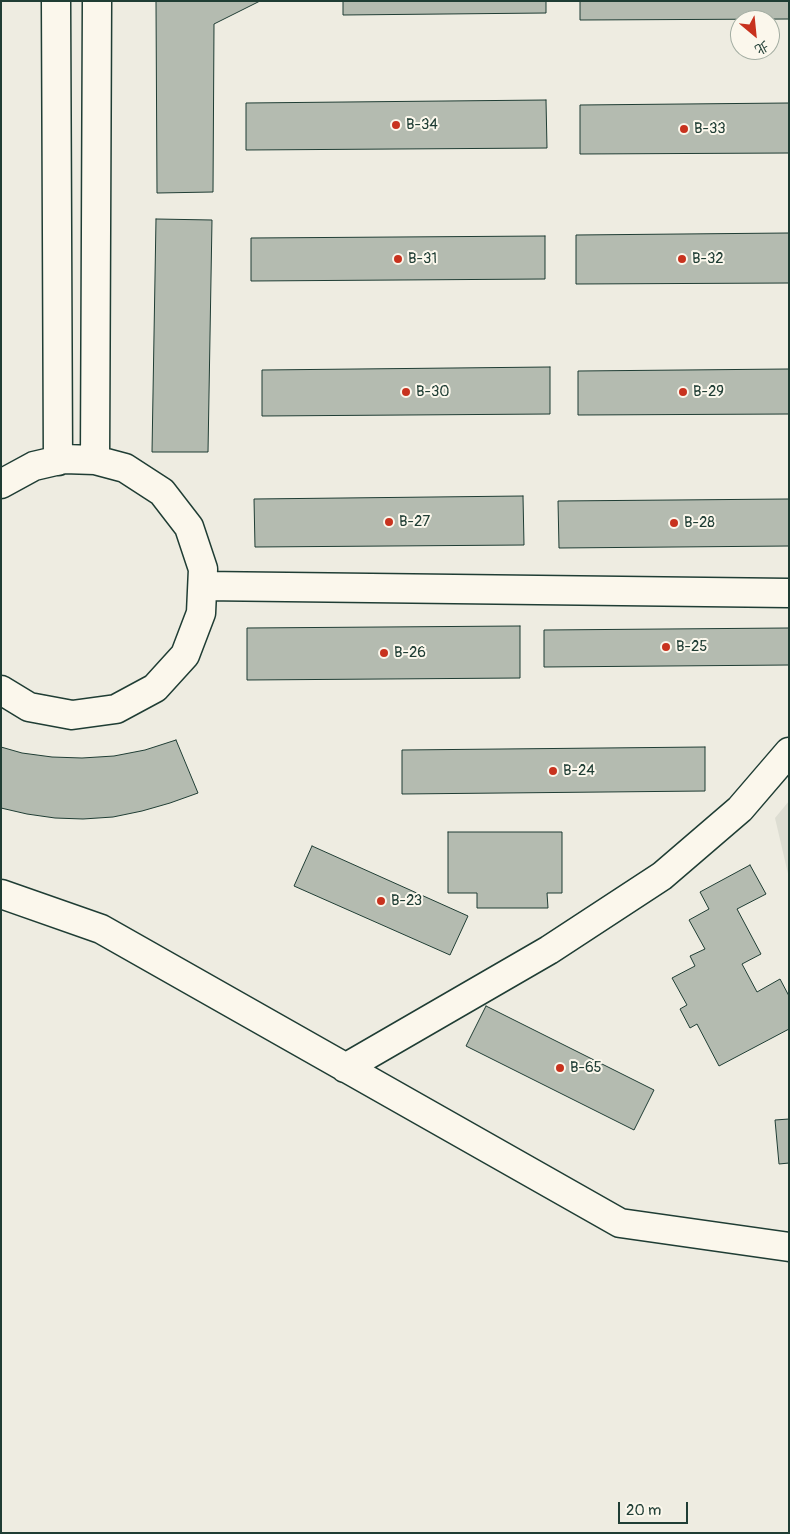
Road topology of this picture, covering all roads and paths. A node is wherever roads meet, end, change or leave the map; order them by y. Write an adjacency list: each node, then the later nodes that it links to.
1 (56, 1): 4 (street)
2 (97, 1): 3 (street)
3 (95, 460): 4 (street); 6 (street)
4 (58, 461): 5 (street)
5 (1, 484)
6 (202, 586): 7 (street); 8 (street)
7 (789, 593)
8 (1, 690)
9 (789, 752): 11 (street)
10 (1, 894): 11 (street)
11 (344, 1068): 12 (street)
12 (789, 1247)

